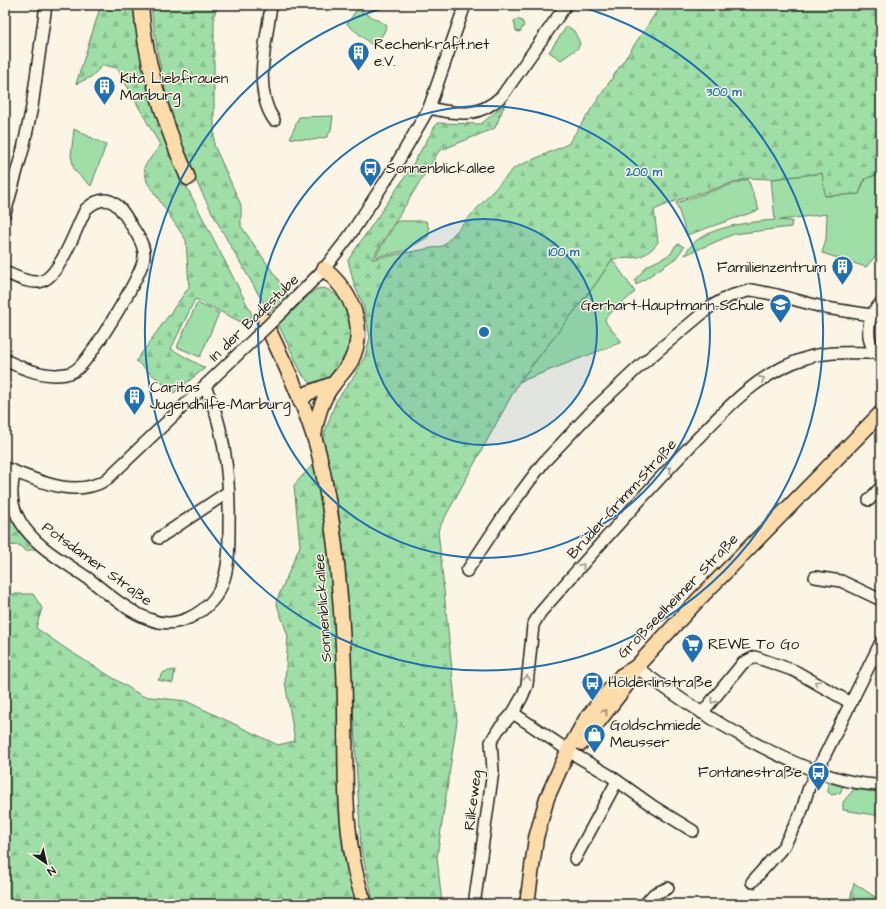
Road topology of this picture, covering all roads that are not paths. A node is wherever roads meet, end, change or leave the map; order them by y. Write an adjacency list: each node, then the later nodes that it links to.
1 (46, 5): 9 (street)
2 (141, 5): 8 (main road)
3 (272, 5): 7 (street)
4 (465, 5): 6 (street, In der Badestube)
5 (566, 5): 6 (street)
6 (429, 108): 10 (street, In der Badestube)
7 (274, 120)
8 (188, 178)
9 (5, 213)
10 (324, 269): 17 (main road); 18 (street, In der Badestube, bridge)
11 (5, 272): 16 (street)
12 (881, 303): 13 (street)
13 (871, 315): 15 (street); 28 (street)
14 (264, 320): 20 (main road, Sonnenblickallee)
15 (877, 355): 35 (street, Brüder-Grimm-Straße, one-way to 15)
16 (5, 360)
17 (333, 384): 19 (main road); 20 (main road)
18 (205, 387): 23 (street, In der Badestube); 25 (street, Potsdamer Straße)
19 (325, 398): 20 (main road); 22 (main road)
20 (300, 401): 22 (main road, Sonnenblickallee)
21 (881, 413): 32 (main road, Großseelheimer Straße)
22 (314, 437): 46 (main road, Sonnenblickallee)
23 (10, 470): 25 (street, Potsdamer Straße)
24 (881, 488): 26 (street)
25 (228, 492): 27 (street)
26 (869, 500)
27 (159, 538)
28 (467, 571)
29 (815, 578): 30 (street)
30 (881, 600)
31 (881, 642): 33 (street)
32 (636, 667): 34 (street); 36 (main road, Großseelheimer Straße)
33 (851, 703): 34 (street, one-way to 34); 37 (street)
34 (702, 713): 37 (street)
35 (513, 714): 36 (street); 44 (street, Rilkeweg)
36 (571, 753): 38 (street); 45 (main road, Großseelheimer Straße)
37 (817, 771): 39 (street); 42 (street)
38 (618, 781): 40 (street); 41 (street)
39 (881, 785)
40 (693, 831)
41 (575, 859)
42 (752, 882)
43 (668, 888): 47 (street)
44 (475, 898)
45 (530, 903)
46 (365, 904)
47 (645, 904)

